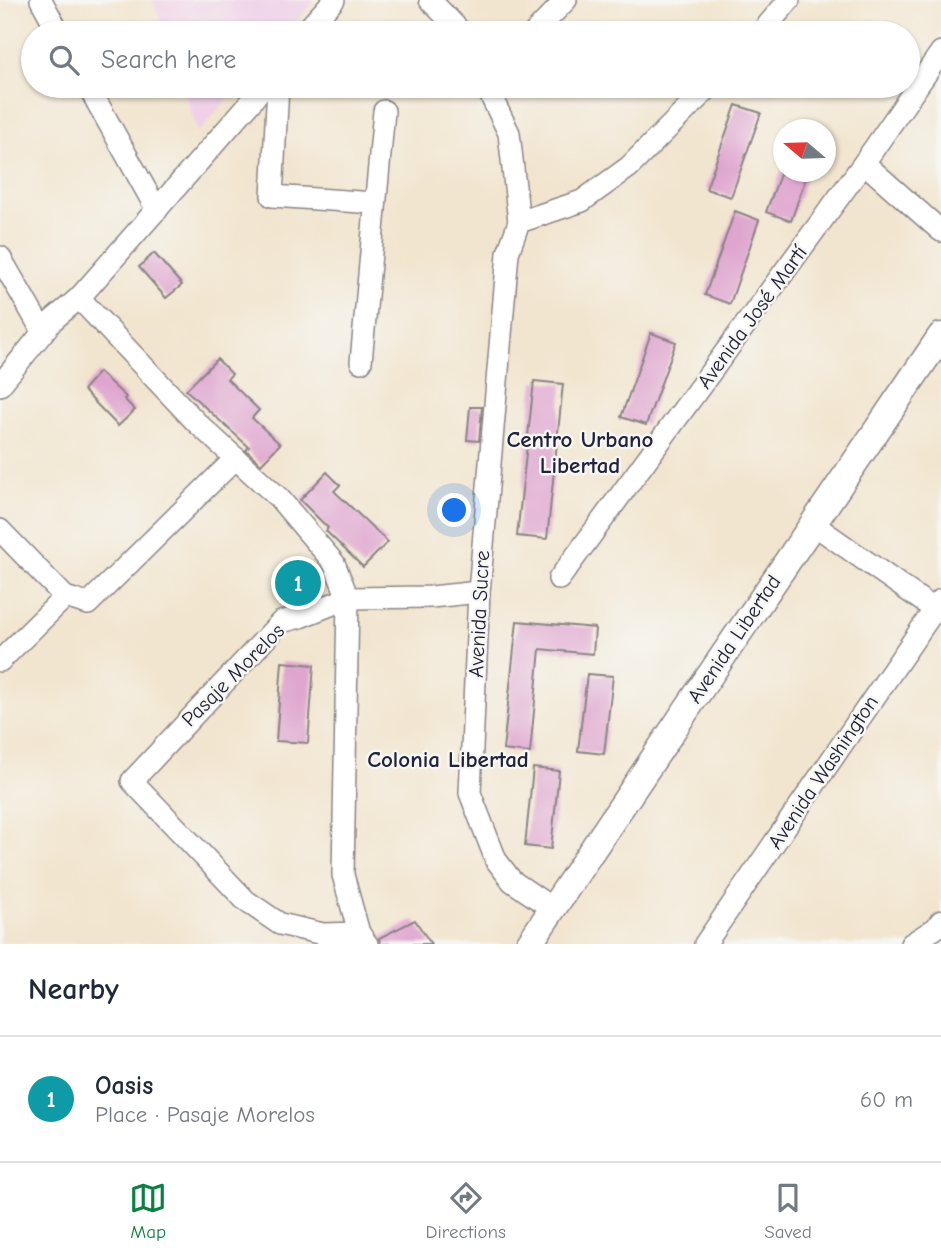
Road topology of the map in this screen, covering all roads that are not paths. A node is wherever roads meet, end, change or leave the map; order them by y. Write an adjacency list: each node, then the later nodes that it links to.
1 (41, 0): 6 (street)
2 (334, 0): 7 (street)
3 (430, 0): 8 (street)
4 (566, 0): 9 (street)
5 (789, 0): 10 (street)
6 (52, 21)
7 (315, 21)
8 (450, 21)
9 (546, 21)
10 (771, 21)
11 (941, 52): 12 (street, Avenida José Martí)
12 (920, 82)
13 (95, 98): 22 (street)
14 (254, 98): 22 (street)
15 (277, 98): 21 (street)
16 (492, 98): 23 (street, Avenida Sucre)
17 (698, 98): 23 (street)
18 (909, 98): 20 (street, Avenida José Martí)
19 (384, 111): 21 (street)
20 (864, 163): 24 (street); 34 (street, Avenida José Martí)
21 (375, 202): 29 (street)
22 (157, 210): 26 (street)
23 (519, 222): 35 (street, Avenida Sucre)
24 (941, 231)
25 (0, 257): 27 (street)
26 (79, 298): 27 (street); 31 (street)
27 (43, 332): 30 (street)
28 (941, 336): 32 (main road, Avenida Libertad)
29 (361, 362)
30 (0, 386)
31 (236, 458): 36 (street); 37 (street)
32 (813, 524): 38 (street); 40 (main road, Avenida Libertad)
33 (0, 530): 36 (street)
34 (559, 579)
35 (479, 592): 37 (street, Pasaje Morelos); 40 (street, Avenida Sucre)
36 (65, 597): 39 (street)
37 (348, 598): 42 (street); 42 (street, Pasaje Morelos)
38 (938, 605): 44 (street, Avenida Washington)
39 (0, 661)
40 (553, 909): 43 (main road, Avenida Libertad)
41 (939, 927): 45 (street)
42 (363, 939)
43 (529, 944)
44 (705, 944)
45 (911, 944)

